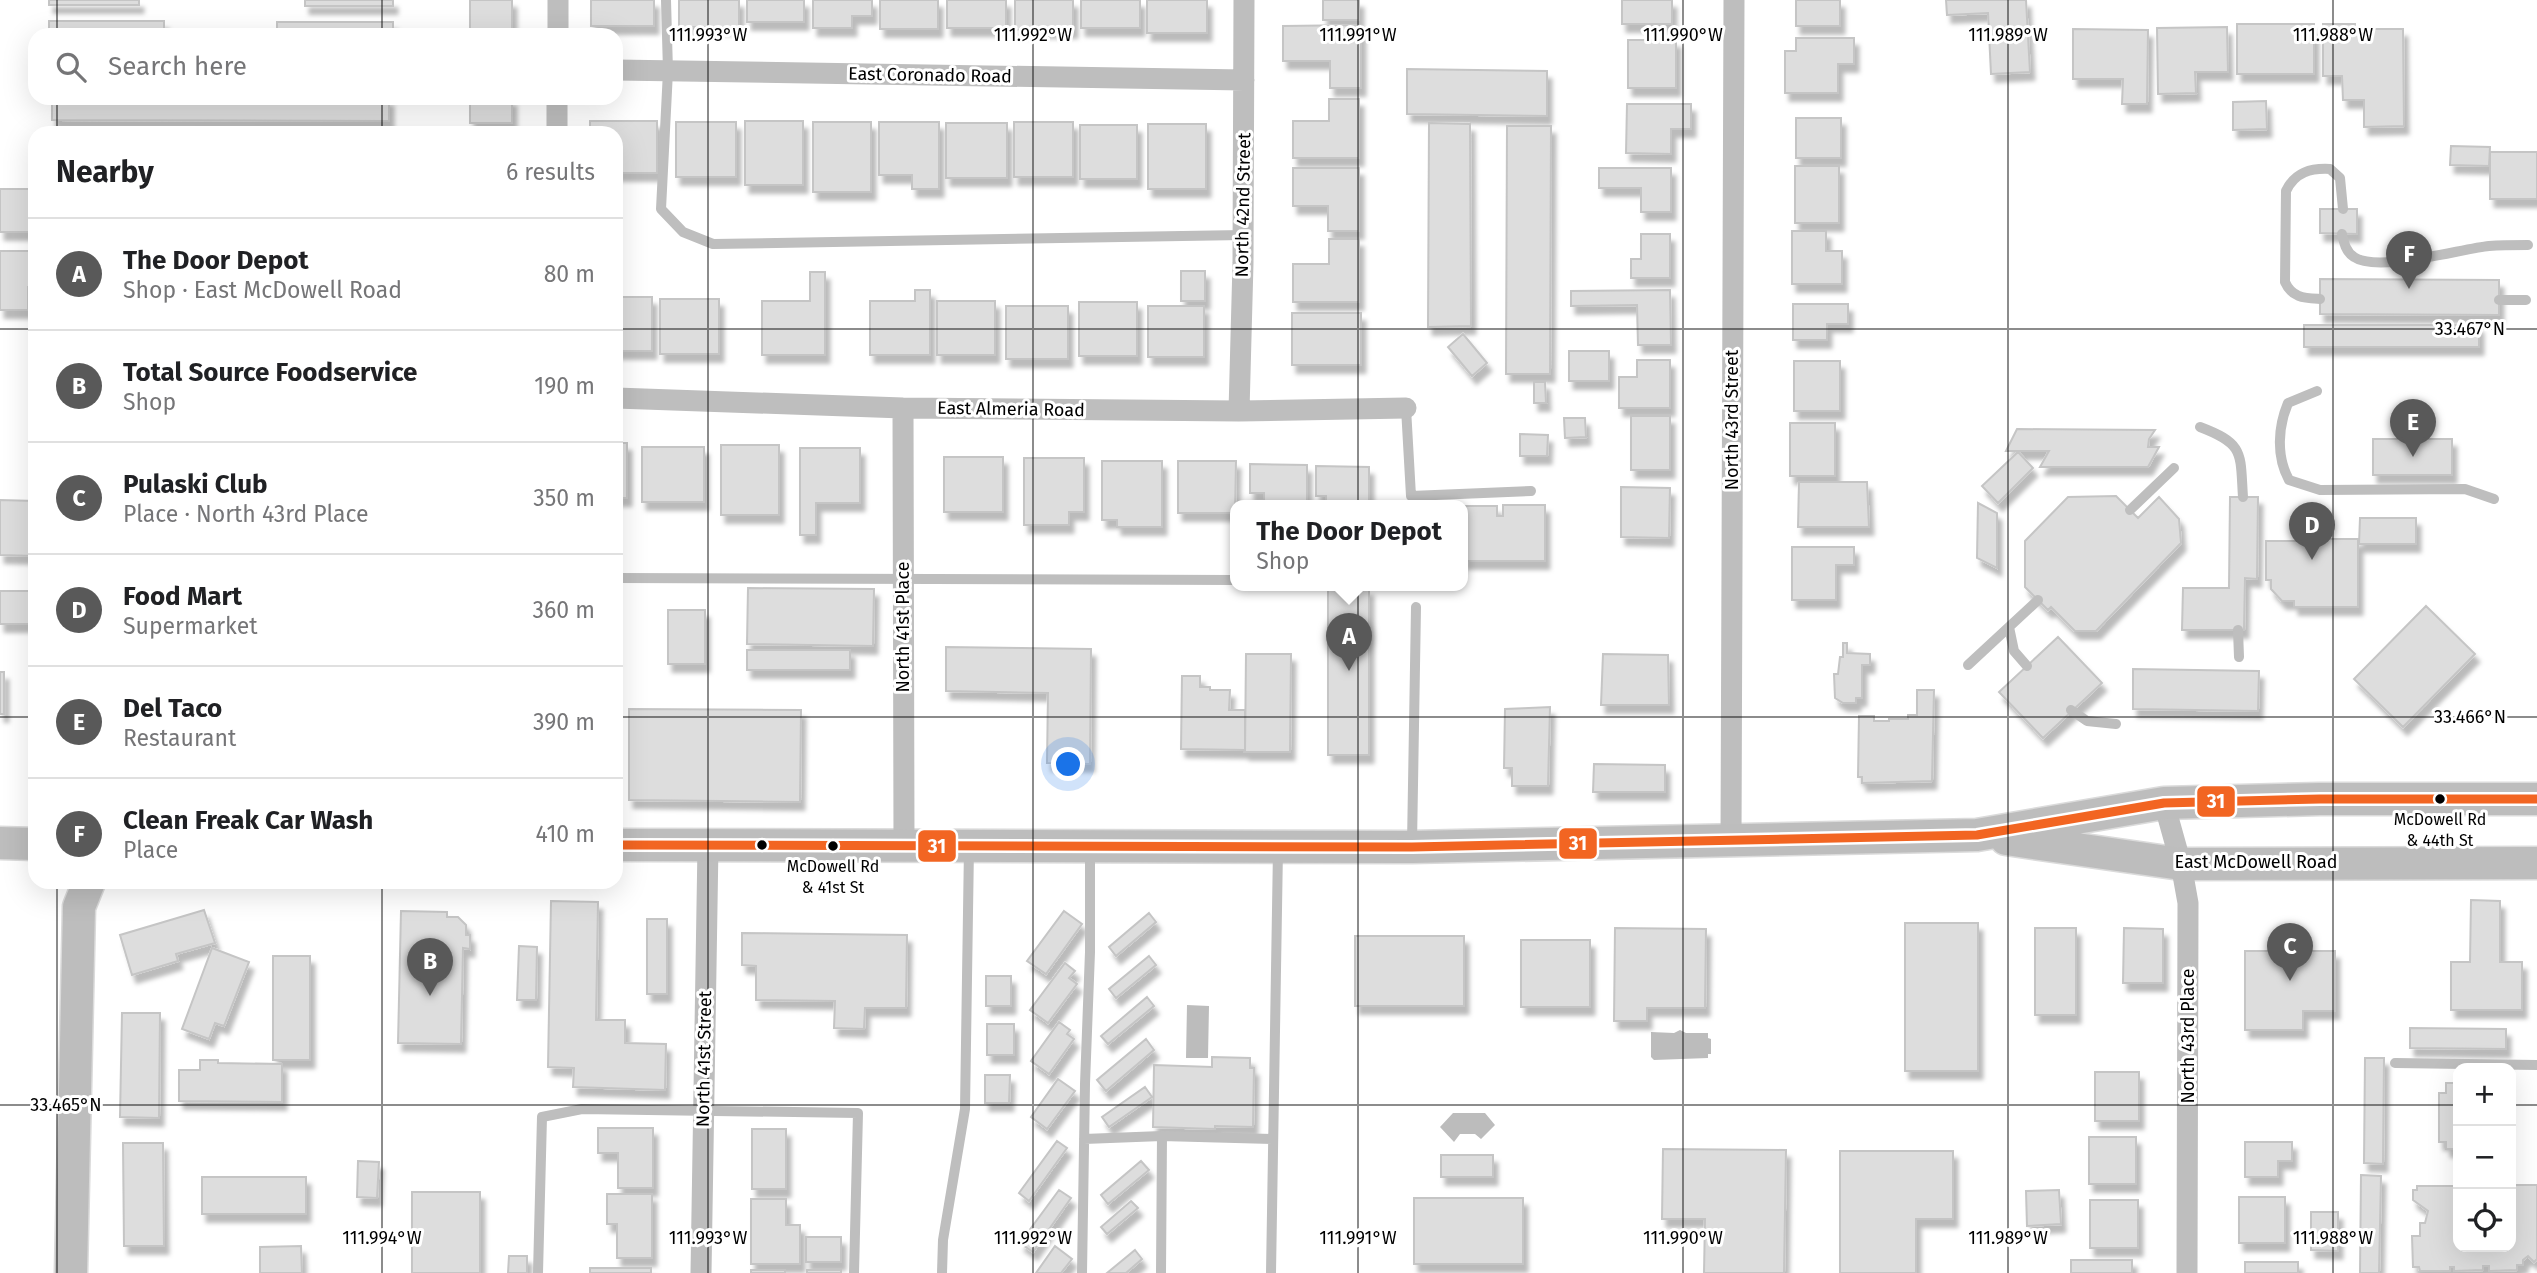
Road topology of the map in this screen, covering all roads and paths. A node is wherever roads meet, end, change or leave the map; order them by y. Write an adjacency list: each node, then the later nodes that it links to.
1 (558, 0): 5 (street)
2 (666, 0): 7 (lane)
3 (1244, 0): 8 (street, North 42nd Street)
4 (1734, 0): 44 (street, North 43rd Street)
5 (558, 28)
6 (623, 70): 7 (street, East Coronado Road)
7 (668, 71): 8 (street, East Coronado Road); 13 (lane)
8 (1244, 80): 13 (street, North 42nd Street)
9 (557, 105): 10 (street)
10 (557, 126)
11 (2343, 209): 15 (lane)
12 (2342, 234): 14 (lane)
13 (1243, 235): 22 (street, North 42nd Street)
14 (2528, 245)
15 (2320, 299)
16 (2499, 300): 17 (lane)
17 (2526, 300)
18 (2317, 391): 27 (lane)
19 (623, 398): 20 (street, East Almeria Road)
20 (903, 408): 22 (street, East Almeria Road); 30 (street, North 41st Place)
21 (1406, 408): 22 (street, East Almeria Road); 25 (lane)
22 (1239, 411)
23 (2200, 427): 26 (lane)
24 (2174, 468): 28 (lane)
25 (1531, 491)
26 (2243, 497)
27 (2494, 499)
28 (2130, 510)
29 (623, 578): 30 (lane)
30 (902, 580): 31 (lane); 49 (street, North 41st Place)
31 (1230, 580)
32 (2038, 600): 34 (lane)
33 (1416, 607): 53 (lane)
34 (2009, 627): 37 (lane); 38 (lane)
35 (2238, 630): 36 (lane)
36 (2239, 657)
37 (1968, 666)
38 (2027, 666)
39 (2071, 710): 40 (lane)
40 (2116, 724)
41 (2537, 799): 42 (main road, East McDowell Road)
42 (2164, 803): 43 (main road, East McDowell Road); 55 (street, North 43rd Place)
43 (1977, 835): 44 (main road, East McDowell Road); 55 (main road, East McDowell Road)
44 (1731, 841): 53 (main road, East McDowell Road)
45 (0, 843): 46 (main road)
46 (28, 844)
47 (623, 845): 48 (main road, East McDowell Road)
48 (708, 845): 49 (main road, East McDowell Road); 59 (street, North 41st Street)
49 (904, 845): 50 (main road, East McDowell Road)
50 (969, 846): 51 (main road, East McDowell Road); 67 (lane)
51 (1089, 846): 52 (main road, East McDowell Road); 61 (lane)
52 (1278, 846): 53 (main road, East McDowell Road); 62 (lane)
53 (1412, 847)
54 (2537, 863): 55 (main road, East McDowell Road)
55 (2181, 864): 71 (street, North 43rd Place)
56 (86, 889): 63 (main road)
57 (2395, 1063): 58 (lane)
58 (2537, 1065)
59 (703, 1112): 64 (lane); 65 (street, North 41st Street); 66 (lane)
60 (1162, 1136): 61 (lane); 62 (lane); 69 (lane)
61 (1084, 1139): 68 (lane)
62 (1273, 1139): 70 (lane)
63 (71, 1273)
64 (538, 1273)
65 (701, 1273)
66 (854, 1273)
67 (942, 1273)
68 (1082, 1273)
69 (1161, 1273)
70 (1271, 1273)
71 (2188, 1273)

